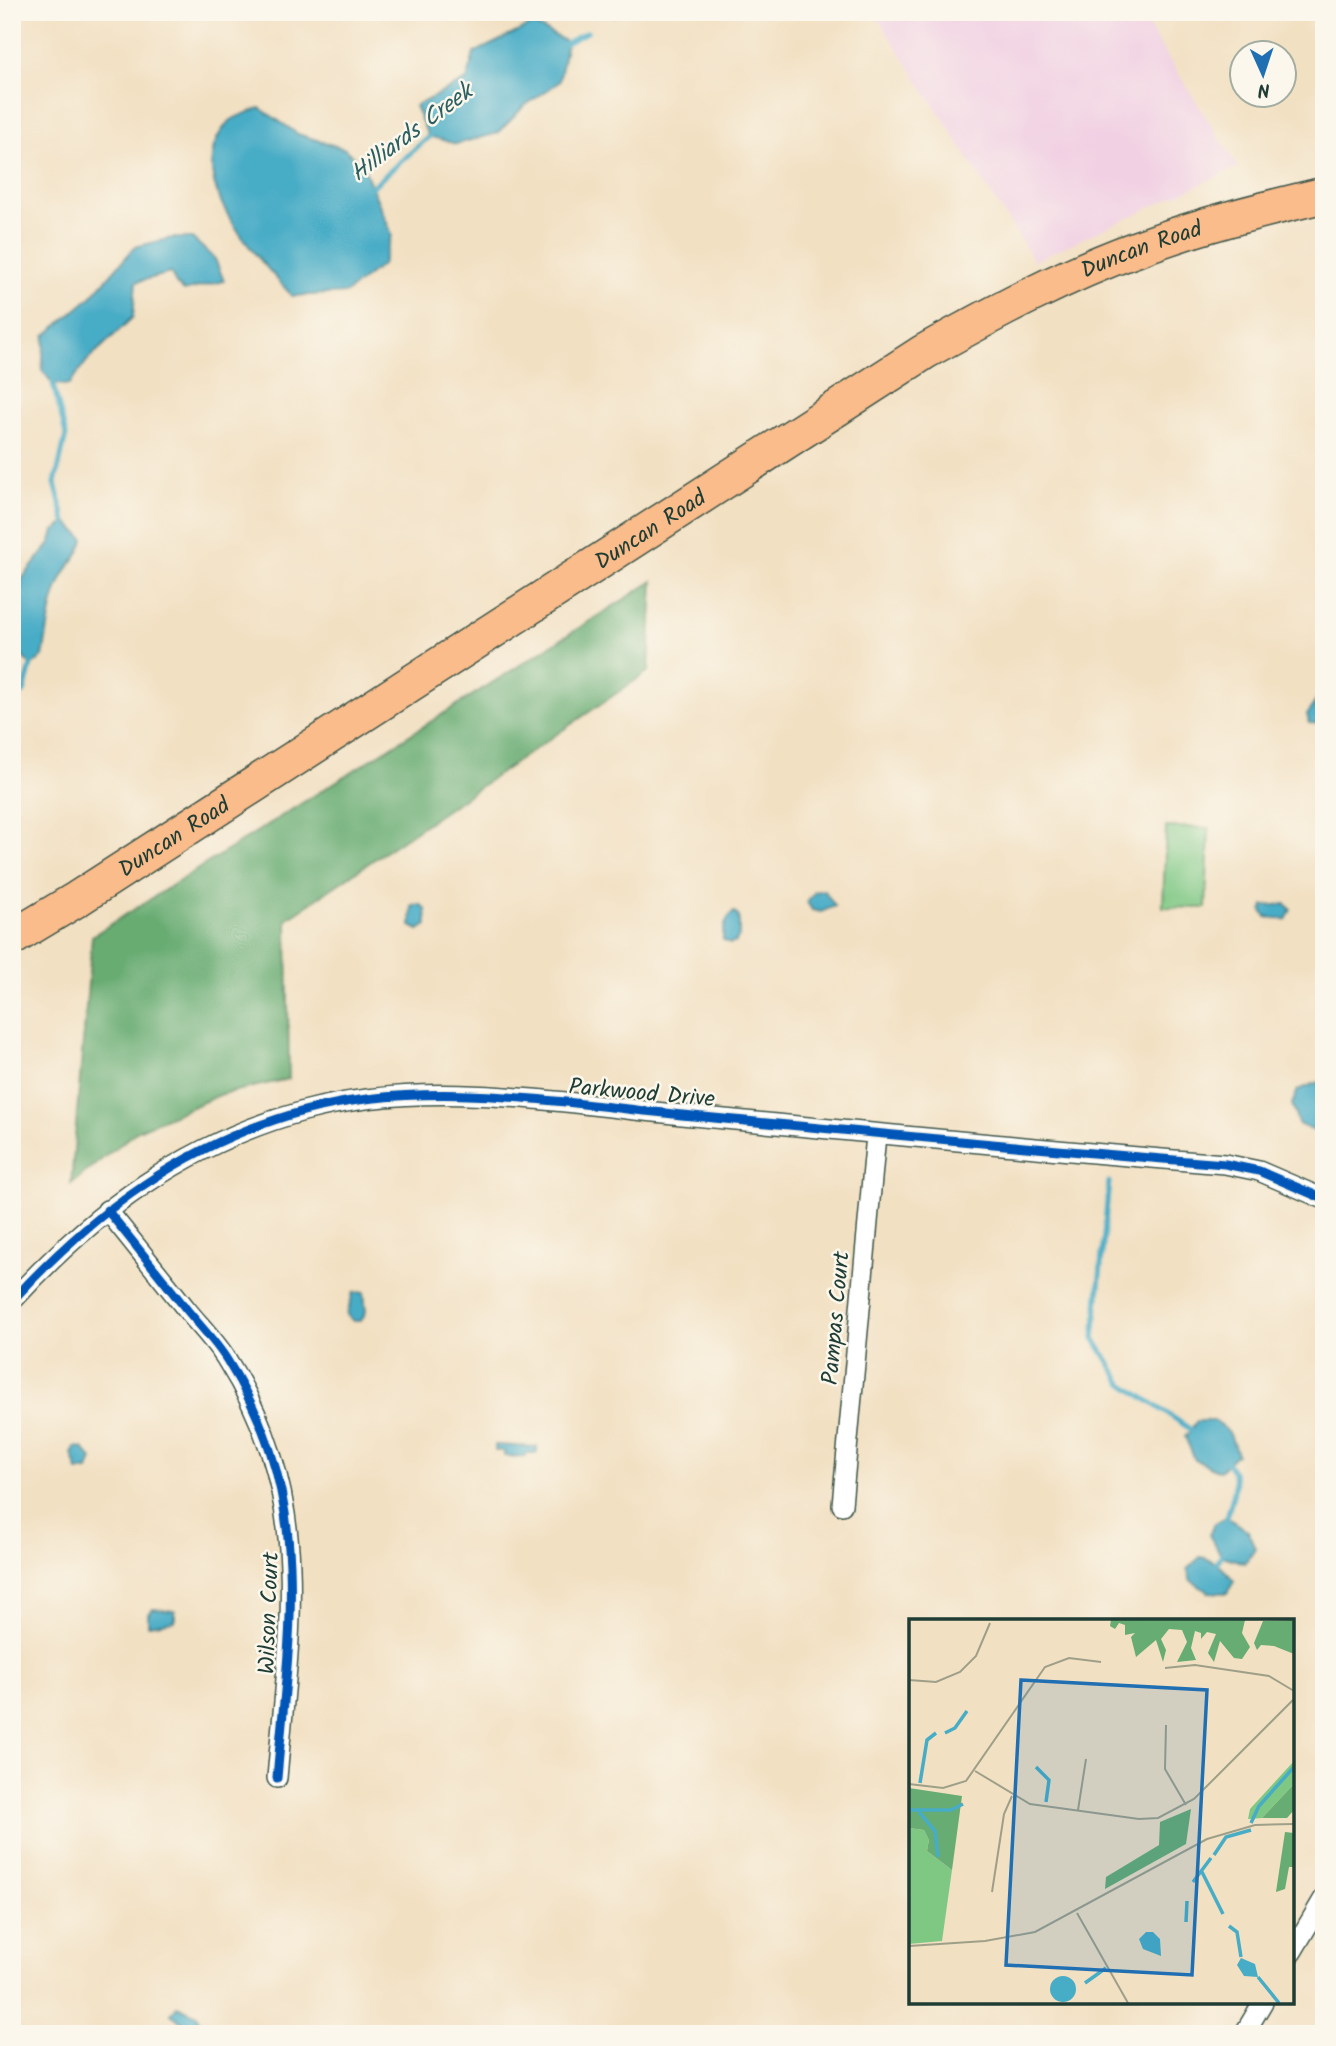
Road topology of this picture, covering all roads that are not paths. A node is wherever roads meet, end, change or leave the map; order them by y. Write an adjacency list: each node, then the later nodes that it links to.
1 (1324, 195): 2 (highway, Duncan Road)
2 (12, 937)
3 (876, 1135): 4 (street, Parkwood Drive); 5 (street, Parkwood Drive); 7 (street, Pampas Court)
4 (1324, 1199)
5 (107, 1210): 6 (street, Parkwood Drive); 8 (street, Wilson Court)
6 (12, 1301)
7 (842, 1505)
8 (277, 1778)
9 (1324, 1898): 10 (street)
10 (1294, 1949)
11 (1262, 2004): 12 (street)
12 (1244, 2034)

